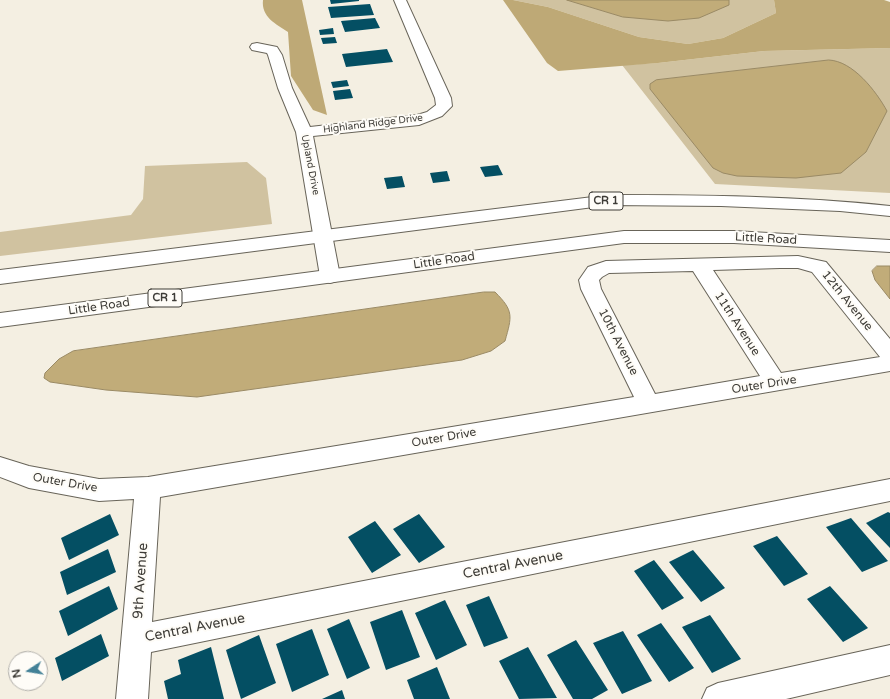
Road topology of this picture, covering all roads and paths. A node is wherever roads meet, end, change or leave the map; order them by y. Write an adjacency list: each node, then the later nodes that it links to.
1 (400, 0): 3 (street, Highland Ridge Drive)
2 (257, 47): 3 (street, Upland Drive)
3 (304, 132): 5 (street, Upland Drive)
4 (890, 211): 5 (street, CR 1)
5 (323, 236): 8 (street, Upland Drive); 9 (street, CR 1)
6 (890, 246): 8 (street, Little Road / CR 1)
7 (699, 265): 11 (street, 12th Avenue); 13 (street, 11th Avenue); 14 (street, 10th Avenue)
8 (330, 276): 10 (street, Little Road / CR 1)
9 (0, 277)
10 (0, 320)
11 (890, 354)
12 (890, 364): 13 (street, Outer Drive)
13 (776, 383): 14 (street, Outer Drive)
14 (649, 404): 16 (street, Outer Drive)
15 (0, 466): 16 (street, Outer Drive)
16 (148, 488): 18 (street, 9th Avenue)
17 (890, 490): 18 (street, Central Avenue)
18 (136, 640): 20 (street, 9th Avenue)
19 (890, 660): 21 (street)
20 (132, 699)
21 (718, 699)

